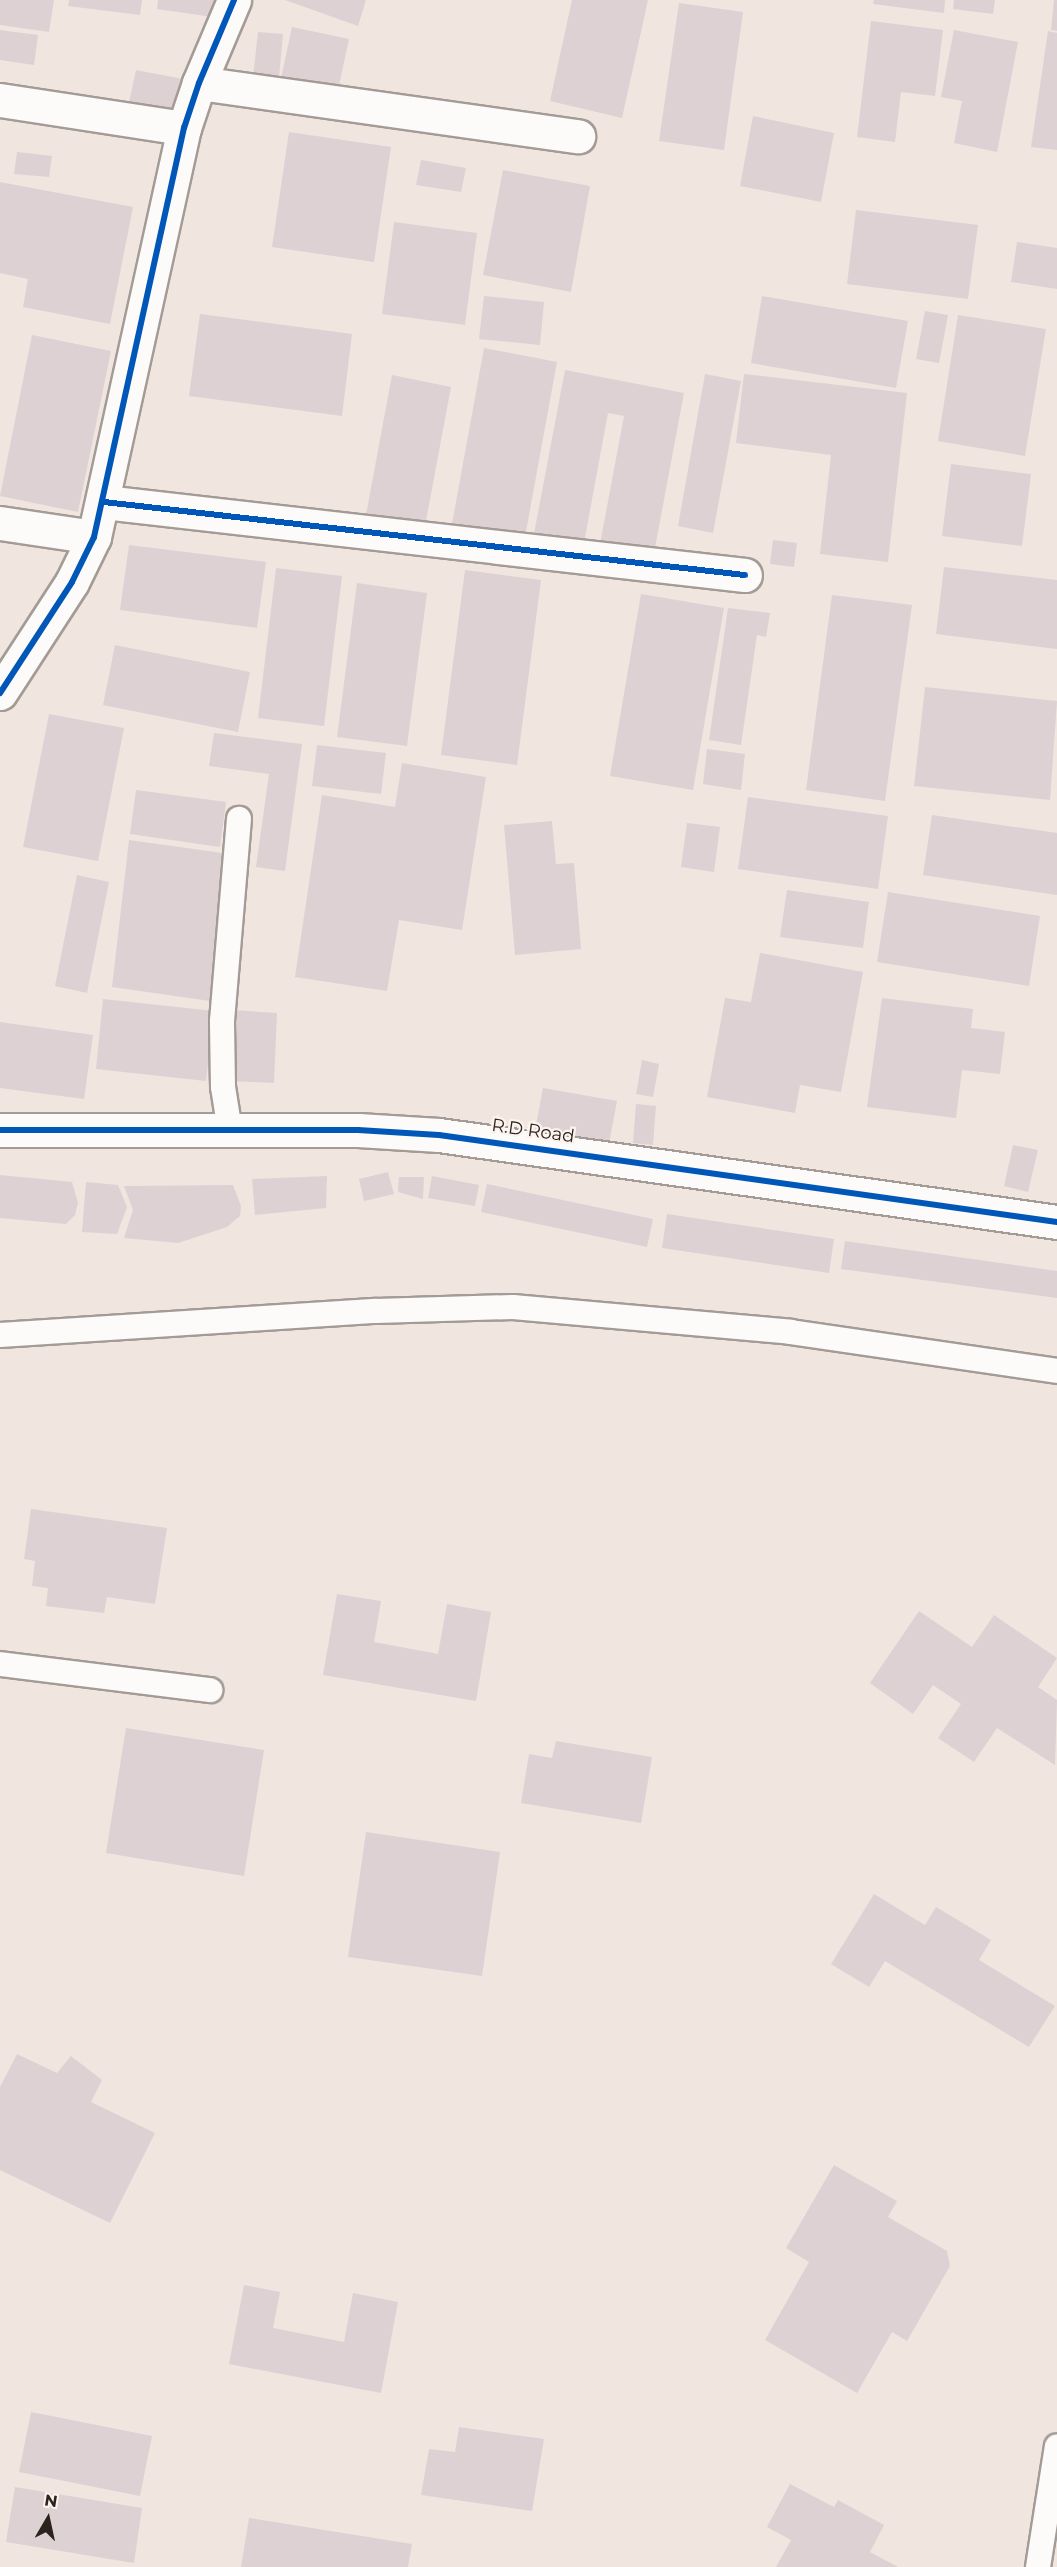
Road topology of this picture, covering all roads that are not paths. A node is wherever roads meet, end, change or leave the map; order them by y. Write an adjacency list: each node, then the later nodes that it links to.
1 (234, 0): 2 (street)
2 (199, 82): 4 (street); 5 (street)
3 (0, 100): 4 (street)
4 (184, 128): 6 (street)
5 (578, 136)
6 (104, 502): 8 (street); 9 (street)
7 (0, 523): 8 (street)
8 (94, 537): 10 (street)
9 (745, 575)
10 (0, 693)
11 (239, 819): 13 (lane)
12 (0, 1130): 13 (street, R.D Road)
13 (230, 1131): 14 (street, R.D Road)
14 (1057, 1222)
15 (0, 1335): 16 (lane)
16 (1057, 1371)
17 (0, 1664): 18 (lane)
18 (210, 1690)
19 (1057, 2446): 20 (lane)
20 (1038, 2567)

